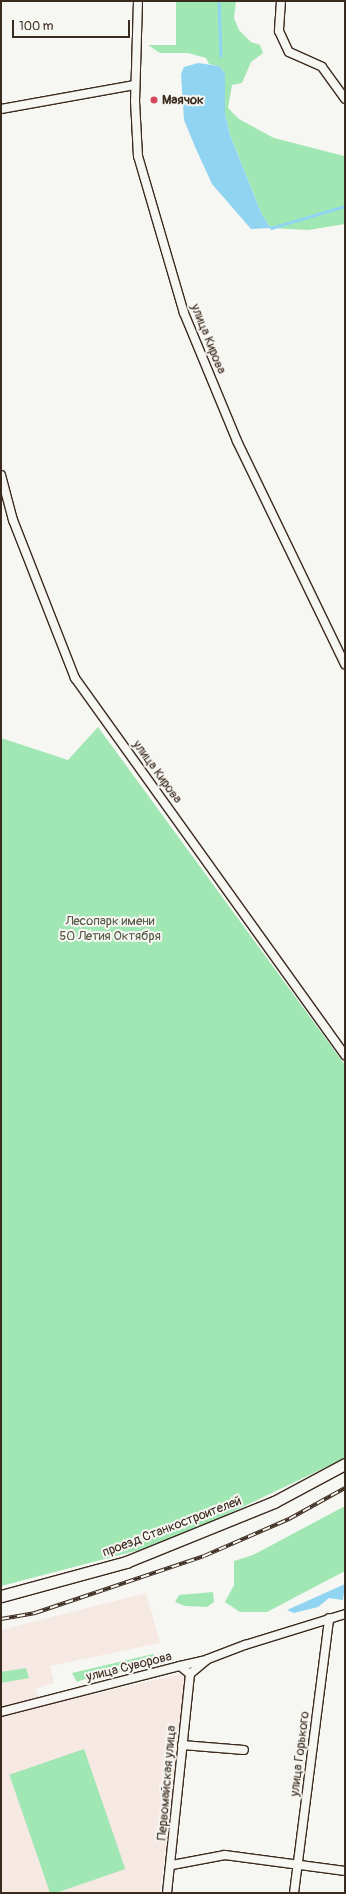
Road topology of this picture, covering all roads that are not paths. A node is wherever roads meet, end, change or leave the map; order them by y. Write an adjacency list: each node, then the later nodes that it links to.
1 (138, 1): 3 (street, улица Кирова)
2 (281, 1): 4 (street)
3 (135, 85): 5 (street); 7 (street, улица Кирова)
4 (345, 99)
5 (1, 109)
6 (1, 475): 8 (street, улица Кирова)
7 (345, 664)
8 (345, 1055)
9 (345, 1464): 10 (main road, проезд Станкостроителей)
10 (1, 1596)
11 (345, 1614): 12 (street)
12 (328, 1618): 13 (street); 20 (street, улица Горького)
13 (208, 1659): 14 (street); 15 (street)
14 (180, 1666): 15 (street, улица Суворова); 16 (street, улица Суворова)
15 (190, 1674): 17 (street, Первомайская улица)
16 (1, 1712)
17 (182, 1745): 18 (street); 19 (street, Первомайская улица)
18 (244, 1750)
19 (172, 1865): 20 (street); 22 (street, Первомайская улица)
20 (298, 1865): 21 (street); 23 (street, улица Горького)
21 (345, 1871)
22 (166, 1892)
23 (294, 1893)

